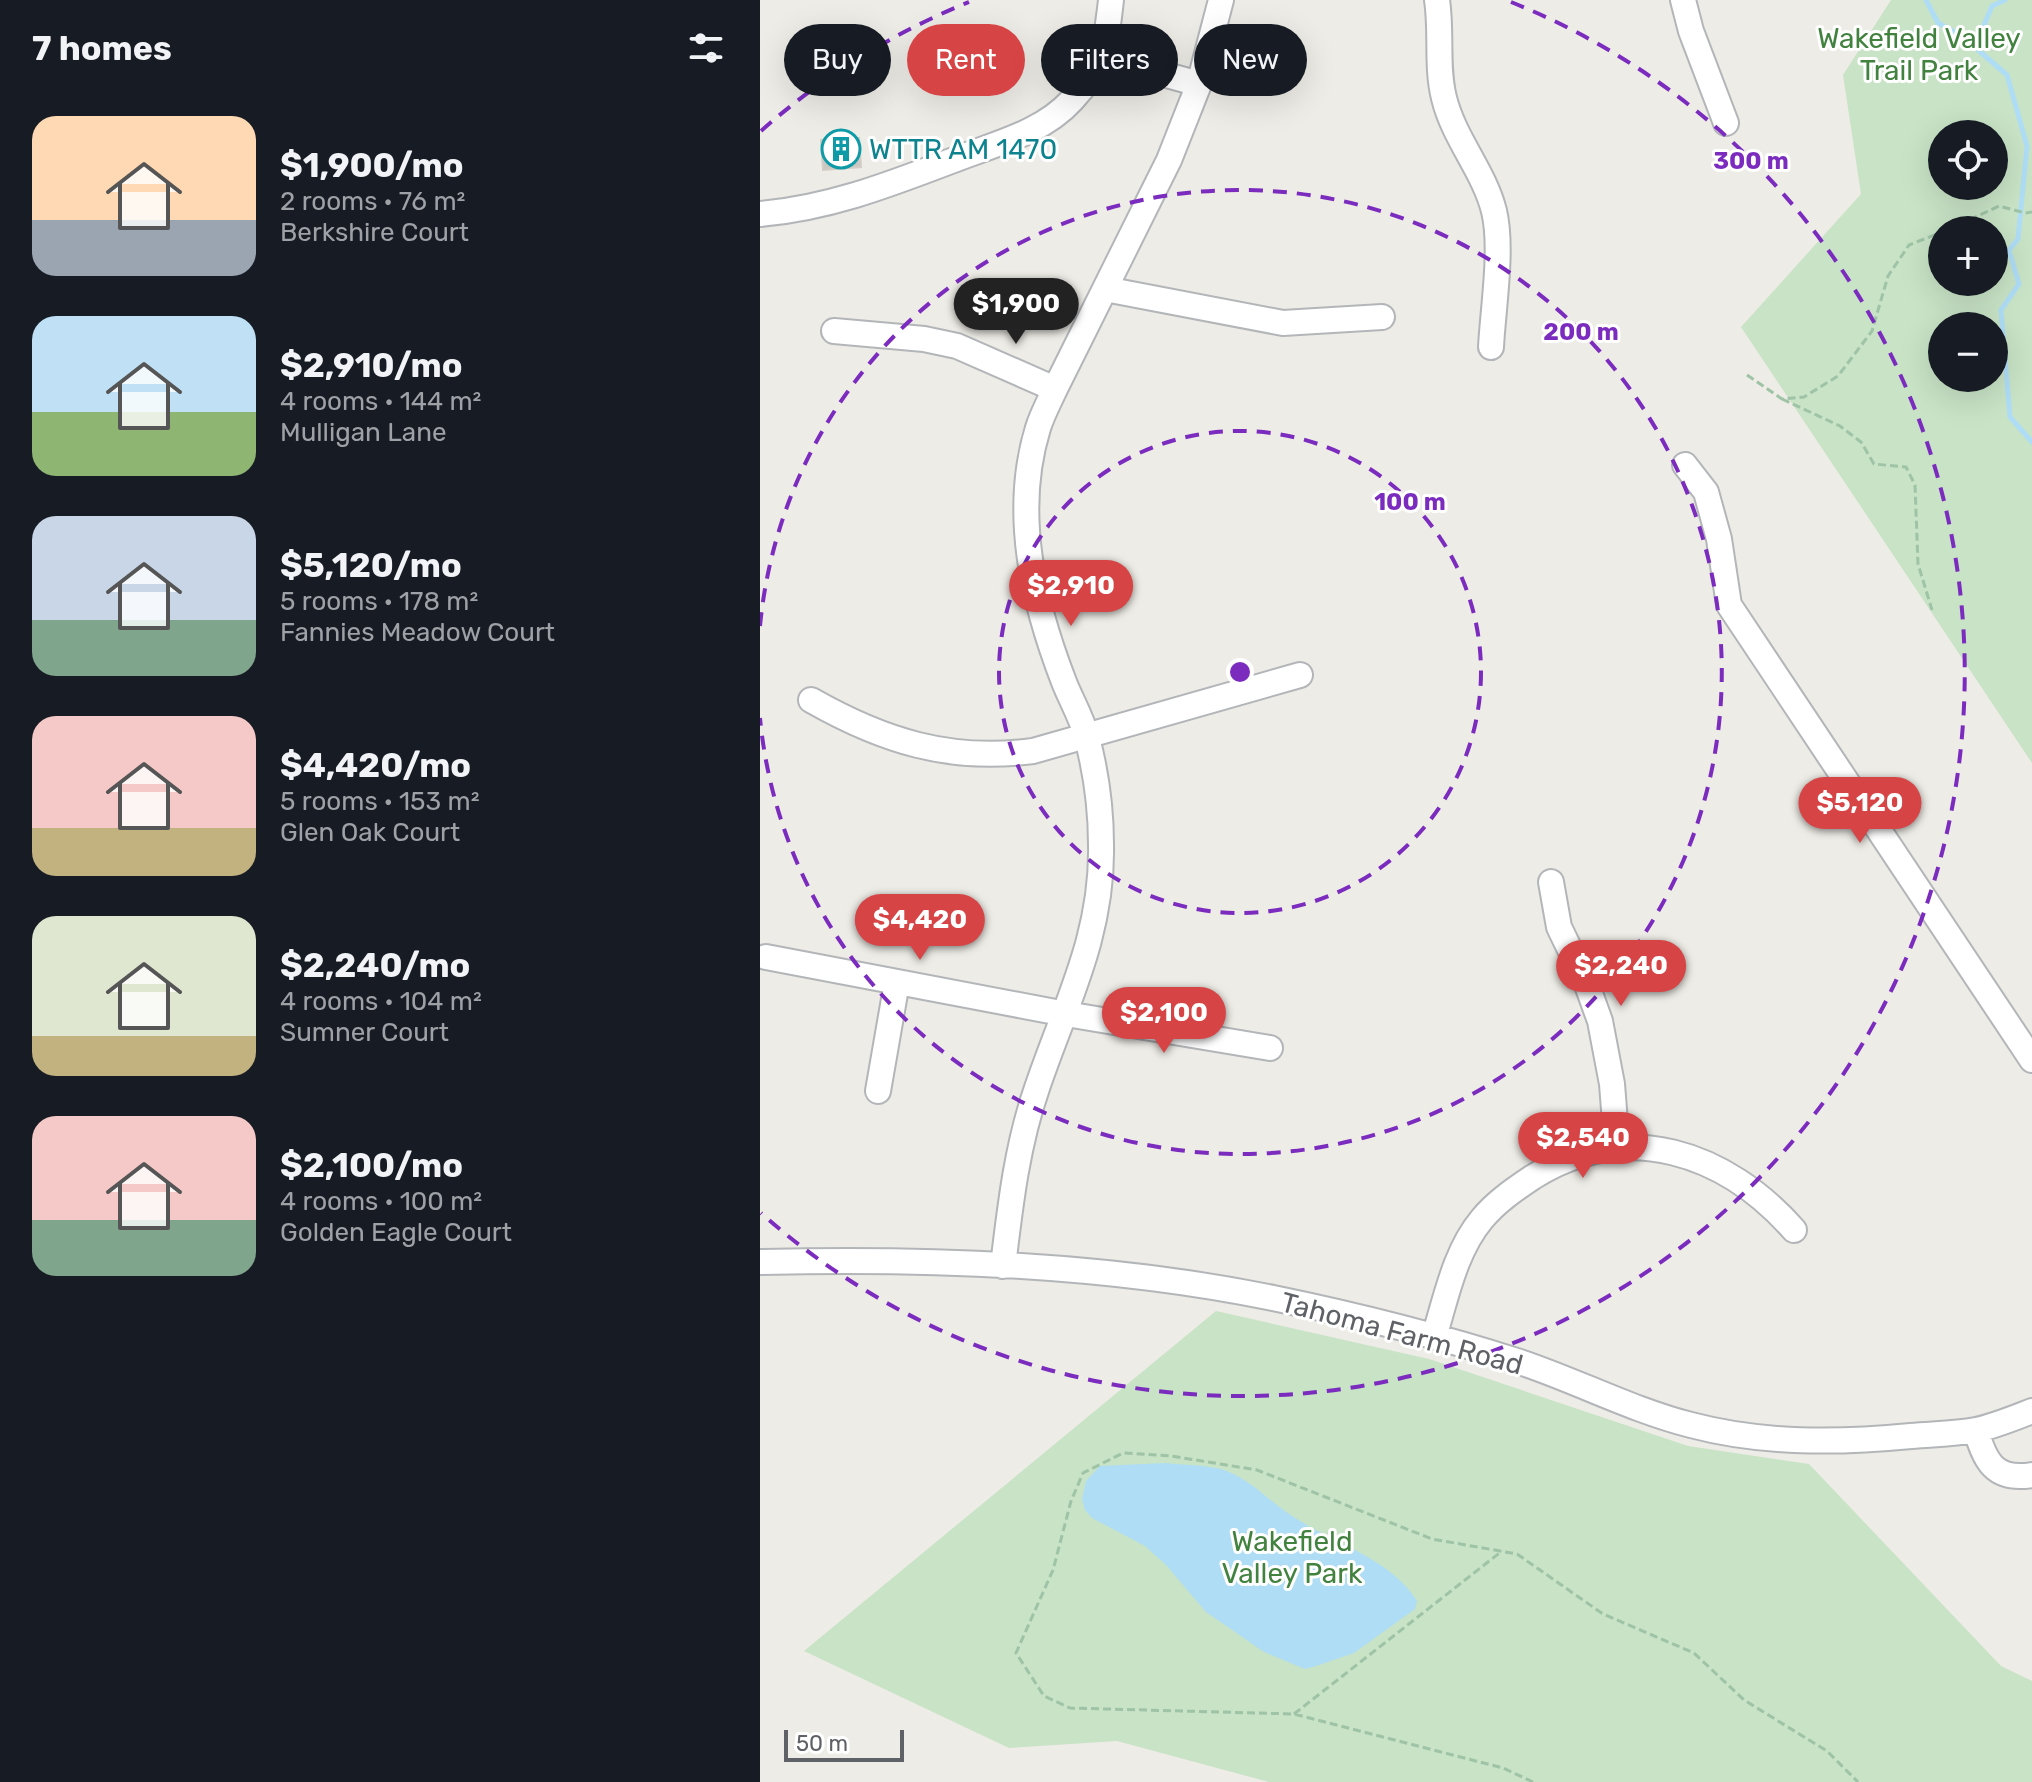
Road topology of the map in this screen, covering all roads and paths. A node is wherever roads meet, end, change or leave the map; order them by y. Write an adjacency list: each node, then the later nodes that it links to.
1 (1111, 0): 5 (street)
2 (1221, 0): 6 (street)
3 (1437, 0): 17 (street)
4 (1683, 0): 9 (street)
5 (1107, 24)
6 (1215, 24)
7 (1076, 96): 11 (street)
8 (1194, 96): 14 (street)
9 (1726, 123)
10 (2032, 212): 12 (path)
11 (760, 214)
12 (1978, 216)
13 (1928, 238): 20 (path)
14 (1105, 289): 15 (street); 19 (street)
15 (1382, 317)
16 (834, 331): 19 (street)
17 (1491, 347)
18 (1747, 375): 20 (path)
19 (1055, 389): 25 (street)
20 (1782, 399): 22 (path)
21 (1685, 465): 31 (street)
22 (1932, 610)
23 (1300, 675): 25 (street)
24 (811, 700): 25 (street)
25 (1087, 735): 29 (street)
26 (1551, 882): 33 (street)
27 (766, 957): 28 (street)
28 (897, 982): 29 (street); 32 (street)
29 (1066, 1014): 30 (street); 36 (street)
30 (1270, 1048)
31 (2032, 1060)
32 (878, 1091)
33 (1617, 1148): 34 (street); 37 (street)
34 (1794, 1230)
35 (760, 1262): 36 (street, Tahoma Farm Road)
36 (1003, 1266): 37 (street, Tahoma Farm Road)
37 (1434, 1337): 39 (street, Tahoma Farm Road)
38 (2032, 1411): 39 (street, Tahoma Farm Road)
39 (1976, 1430): 40 (street)
40 (2032, 1475)
41 (1502, 1551): 42 (path); 42 (path); 44 (path)
42 (1294, 1714): 43 (path)
43 (1533, 1782)
44 (1858, 1782)

